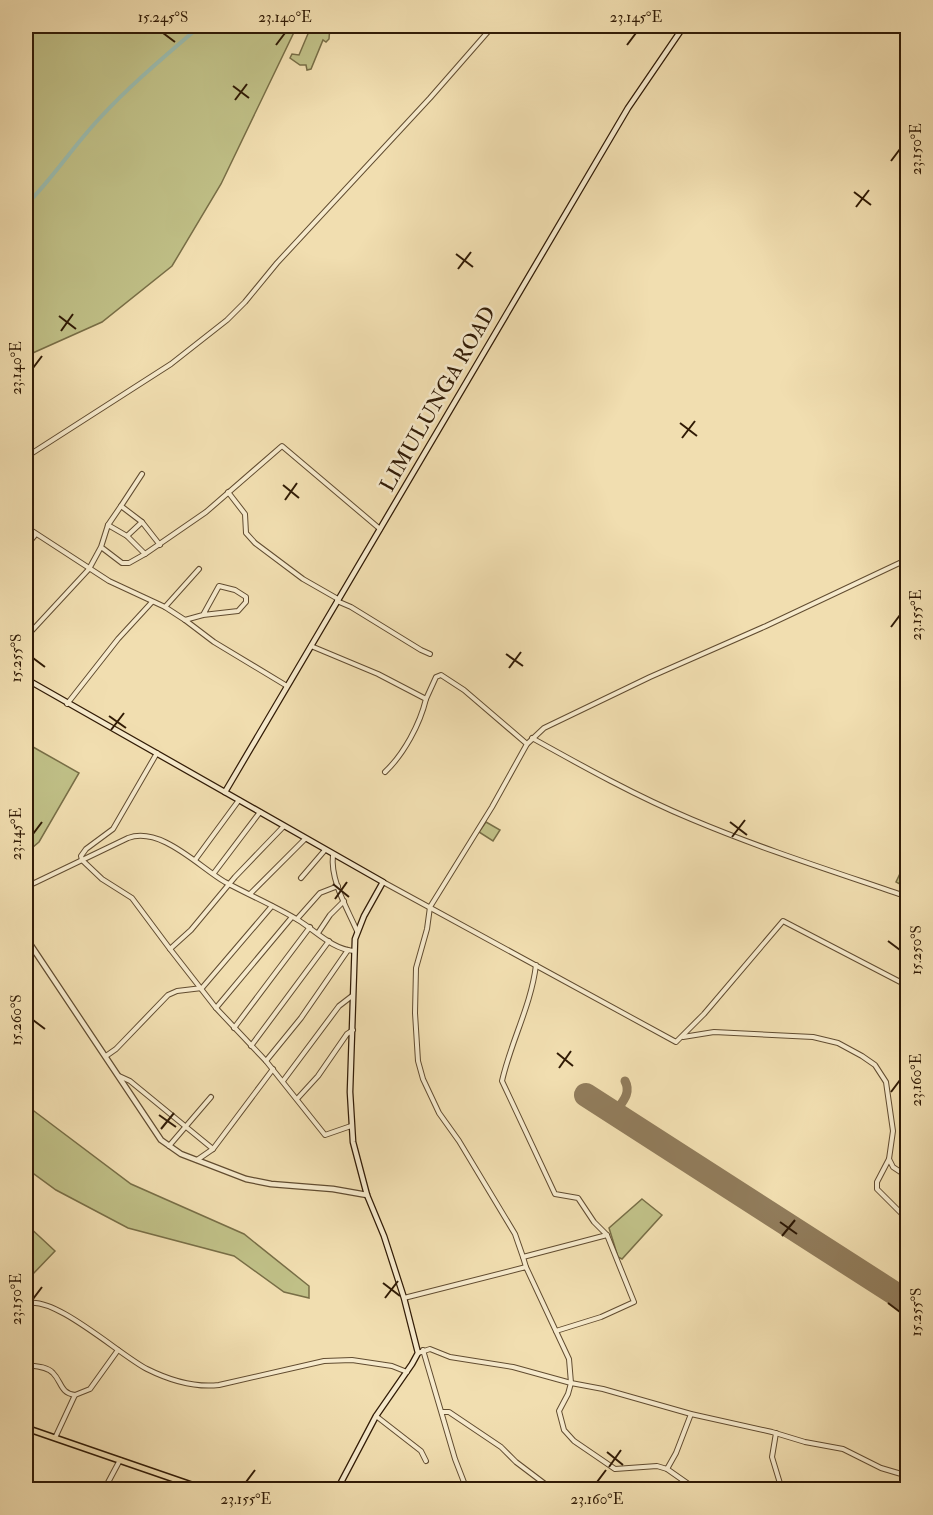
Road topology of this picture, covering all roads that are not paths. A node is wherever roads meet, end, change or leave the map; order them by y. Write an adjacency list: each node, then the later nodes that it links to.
1 (493, 26): 3 (street)
2 (684, 26): 10 (main road, LIMULUNGA ROAD)
3 (26, 457)
4 (142, 474): 6 (street)
5 (228, 492): 10 (street); 13 (street); 20 (street)
6 (121, 506): 7 (street); 8 (street)
7 (142, 522): 12 (street); 13 (street)
8 (108, 525): 12 (street); 15 (street)
9 (26, 527): 11 (street)
10 (380, 529): 20 (main road, LIMULUNGA ROAD)
11 (36, 534): 14 (street); 18 (street)
12 (127, 536): 16 (street)
13 (160, 545): 16 (street)
14 (26, 546)
15 (101, 547): 16 (street); 18 (street)
16 (145, 554)
17 (908, 559): 32 (street)
18 (89, 568): 21 (street); 25 (street)
19 (199, 569): 22 (street)
20 (337, 600): 26 (main road, LIMULUNGA ROAD); 27 (street)
21 (152, 602): 22 (street); 31 (street)
22 (165, 607): 24 (street)
23 (203, 615): 23 (street); 24 (street)
24 (185, 620): 29 (street)
25 (26, 637)
26 (310, 646): 29 (main road, LIMULUNGA ROAD); 30 (street)
27 (430, 654)
28 (26, 680): 31 (main road)
29 (287, 686): 36 (main road, LIMULUNGA ROAD)
30 (426, 699): 33 (street); 35 (street)
31 (67, 704): 34 (main road)
32 (532, 738): 33 (street); 52 (street)
33 (527, 744): 55 (street)
34 (157, 753): 36 (main road); 43 (street)
35 (385, 772)
36 (225, 792): 37 (main road)
37 (239, 800): 38 (main road); 44 (street)
38 (260, 812): 39 (main road); 45 (street)
39 (284, 826): 40 (main road); 48 (street)
40 (305, 839): 41 (main road); 51 (street)
41 (325, 850): 42 (main road); 46 (street)
42 (333, 855): 47 (main road); 49 (street)
43 (82, 860): 44 (street); 50 (street); 62 (street)
44 (195, 860): 45 (street)
45 (214, 873): 48 (street)
46 (301, 878)
47 (382, 882): 55 (street); 58 (main road)
48 (229, 884): 51 (street); 62 (street)
49 (338, 886): 53 (street); 56 (street)
50 (26, 887)
51 (250, 894): 54 (street)
52 (908, 897)
53 (344, 901): 58 (street); 59 (street)
54 (272, 906): 56 (street); 66 (street)
55 (430, 907): 64 (street); 90 (street)
56 (295, 918): 57 (street); 68 (street)
57 (310, 927): 59 (street); 69 (street)
58 (357, 931): 63 (main road)
59 (318, 933): 61 (street)
60 (26, 938): 73 (main road)
61 (329, 941): 63 (street); 72 (street)
62 (170, 949): 66 (street)
63 (351, 950): 67 (main road); 74 (street)
64 (536, 966): 71 (street); 89 (street)
65 (908, 986): 71 (street)
66 (202, 988): 68 (street); 73 (street)
67 (352, 996): 70 (main road); 77 (street)
68 (216, 1008): 69 (street)
69 (234, 1028): 72 (street)
70 (353, 1030): 79 (street); 80 (main road)
71 (682, 1037): 84 (street)
72 (251, 1047): 74 (street)
73 (106, 1056): 76 (main road)
74 (266, 1061): 75 (street)
75 (273, 1069): 77 (street); 83 (street)
76 (118, 1076): 81 (street); 82 (main road)
77 (283, 1081): 79 (street)
78 (211, 1097): 81 (street)
79 (297, 1099): 80 (street)
80 (351, 1126): 87 (main road)
81 (184, 1127): 82 (street); 83 (street)
82 (169, 1146): 85 (main road)
83 (213, 1149): 85 (street)
84 (889, 1159): 86 (street); 88 (street)
85 (196, 1161): 87 (main road)
86 (908, 1177)
87 (367, 1195): 92 (main road)
88 (908, 1220)
89 (607, 1235): 90 (street); 94 (street)
90 (524, 1257): 91 (street)
91 (526, 1268): 92 (street); 94 (street)
92 (404, 1298): 96 (main road)
93 (26, 1305): 95 (street)
94 (556, 1331): 99 (street)
95 (118, 1350): 98 (street); 100 (street)
96 (420, 1352): 98 (main road); 99 (street); 101 (street)
97 (26, 1365): 100 (street)
98 (407, 1372): 103 (main road)
99 (571, 1383): 102 (street); 109 (street)
100 (75, 1395): 106 (street)
101 (442, 1412): 111 (street); 112 (street)
102 (691, 1414): 105 (street); 109 (street)
103 (376, 1416): 108 (street); 115 (main road)
104 (26, 1428): 106 (main road)
105 (776, 1433): 110 (street); 117 (street)
106 (55, 1438): 107 (main road)
107 (120, 1460): 113 (street); 114 (main road)
108 (426, 1461)
109 (667, 1469): 116 (street)
110 (908, 1476)
111 (549, 1488)
112 (468, 1489)
113 (104, 1490)
114 (206, 1490)
115 (337, 1490)
116 (697, 1490)
117 (782, 1490)

